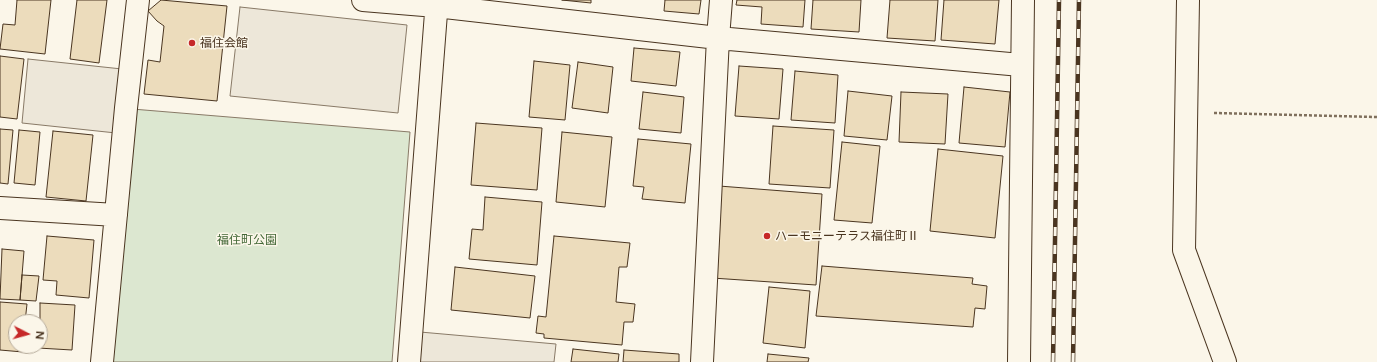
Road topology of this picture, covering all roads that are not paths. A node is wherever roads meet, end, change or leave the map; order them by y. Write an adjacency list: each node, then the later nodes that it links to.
1 (138, 0): 10 (street)
2 (363, 0): 6 (street)
3 (721, 0): 7 (street)
4 (1023, 0): 8 (street)
5 (1188, 0): 15 (street)
6 (436, 3): 7 (street); 12 (street)
7 (718, 38): 8 (street); 13 (street)
8 (1021, 65): 14 (street)
9 (0, 208): 10 (street)
10 (116, 215): 11 (street)
11 (102, 362)
12 (409, 362)
13 (702, 362)
14 (1019, 362)
15 (1225, 362)

